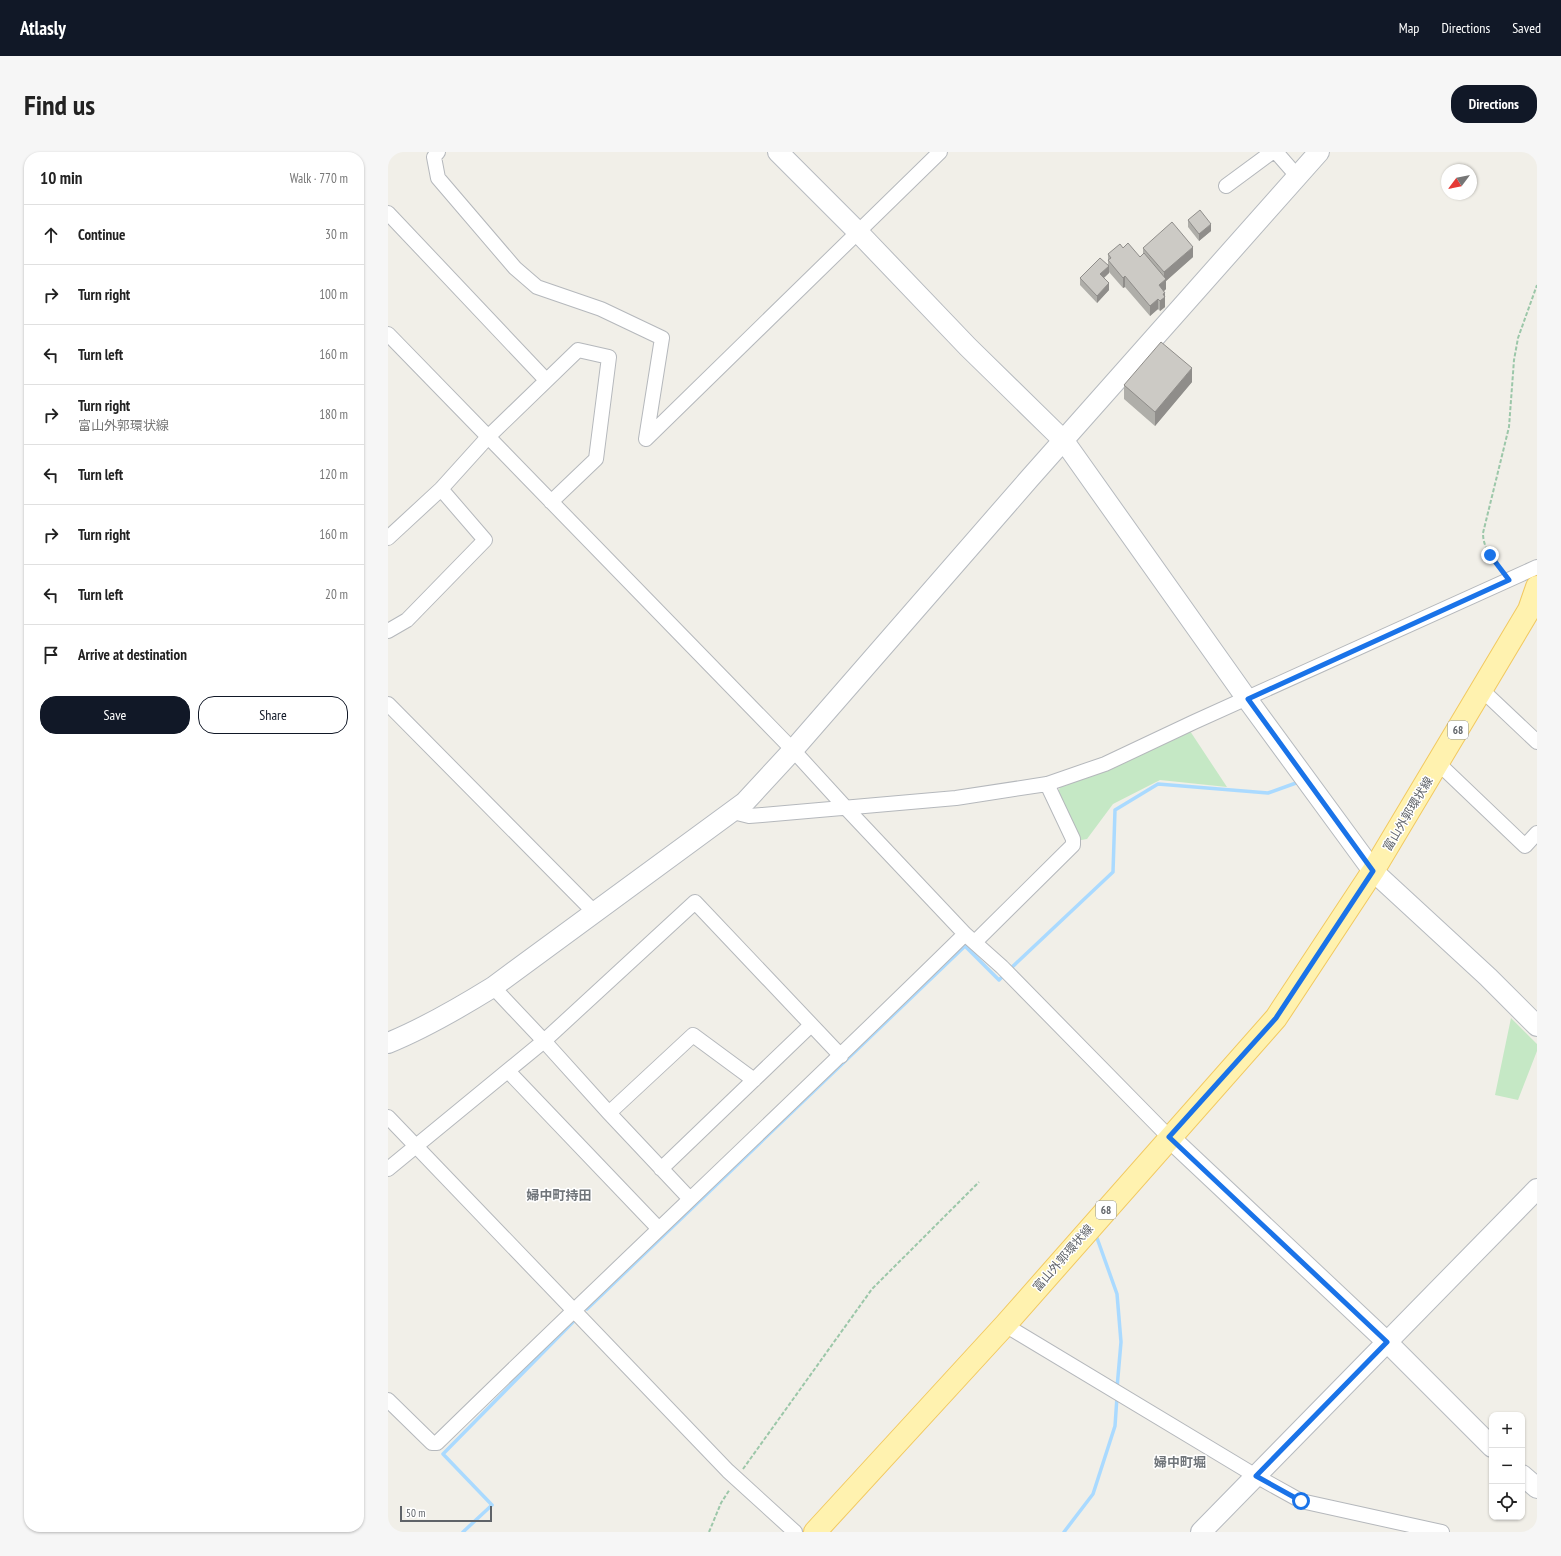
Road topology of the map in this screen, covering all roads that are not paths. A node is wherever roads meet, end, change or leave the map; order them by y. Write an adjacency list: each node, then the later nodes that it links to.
1 (438, 152): 10 (street)
2 (778, 152): 10 (street)
3 (940, 152): 10 (street)
4 (1272, 152): 8 (street)
5 (1276, 152): 7 (street)
6 (1319, 152): 7 (street)
7 (1297, 176): 14 (street)
8 (1226, 186)
9 (388, 213): 12 (street)
10 (858, 232): 14 (street)
11 (388, 334): 13 (street)
12 (546, 380): 13 (street); 16 (street)
13 (488, 437): 15 (street); 16 (street)
14 (1064, 441): 22 (street); 25 (street)
15 (441, 489): 17 (street); 20 (street)
16 (551, 502): 25 (street)
17 (388, 538)
18 (1537, 567): 22 (street)
19 (1537, 587): 21 (main road, 富山外郭環状線 / 68)
20 (388, 631)
21 (1482, 690): 24 (street); 26 (main road, 富山外郭環状線 / 68)
22 (1248, 699): 27 (street); 31 (street)
23 (388, 704): 32 (street)
24 (1537, 742)
25 (793, 750): 28 (street); 29 (street)
26 (1438, 763): 30 (street); 31 (main road, 富山外郭環状線 / 68)
27 (1047, 784): 28 (street); 33 (street)
28 (846, 808): 29 (street); 33 (street)
29 (732, 812): 32 (street)
30 (1537, 833)
31 (1373, 871): 36 (street); 44 (main road, 富山外郭環状線 / 68)
32 (595, 913): 34 (street)
33 (970, 938): 39 (street); 44 (street)
34 (493, 987): 37 (street); 38 (street)
35 (811, 1025): 37 (street); 39 (street); 41 (street)
36 (1537, 1026)
37 (544, 1042): 40 (street); 42 (street)
38 (388, 1044)
39 (841, 1056): 49 (street)
40 (508, 1071): 45 (street); 50 (street)
41 (754, 1080): 42 (street); 47 (street)
42 (609, 1113): 47 (street)
43 (388, 1117): 45 (street)
44 (1169, 1137): 52 (main road, 富山外郭環状線 / 68); 53 (street)
45 (416, 1147): 46 (street); 51 (street)
46 (388, 1169)
47 (661, 1169): 49 (street)
48 (1537, 1189): 53 (street)
49 (690, 1198): 50 (street)
50 (659, 1229): 51 (street)
51 (573, 1310): 54 (street); 59 (street)
52 (1005, 1325): 56 (street); 60 (main road, 富山外郭環状線 / 68)
53 (1387, 1342): 55 (street); 56 (street)
54 (388, 1400)
55 (1489, 1444)
56 (1256, 1476): 61 (street); 62 (street)
57 (1525, 1478): 58 (street)
58 (1537, 1488)
59 (795, 1532)
60 (815, 1532)
61 (1201, 1532)
62 (1442, 1532)

